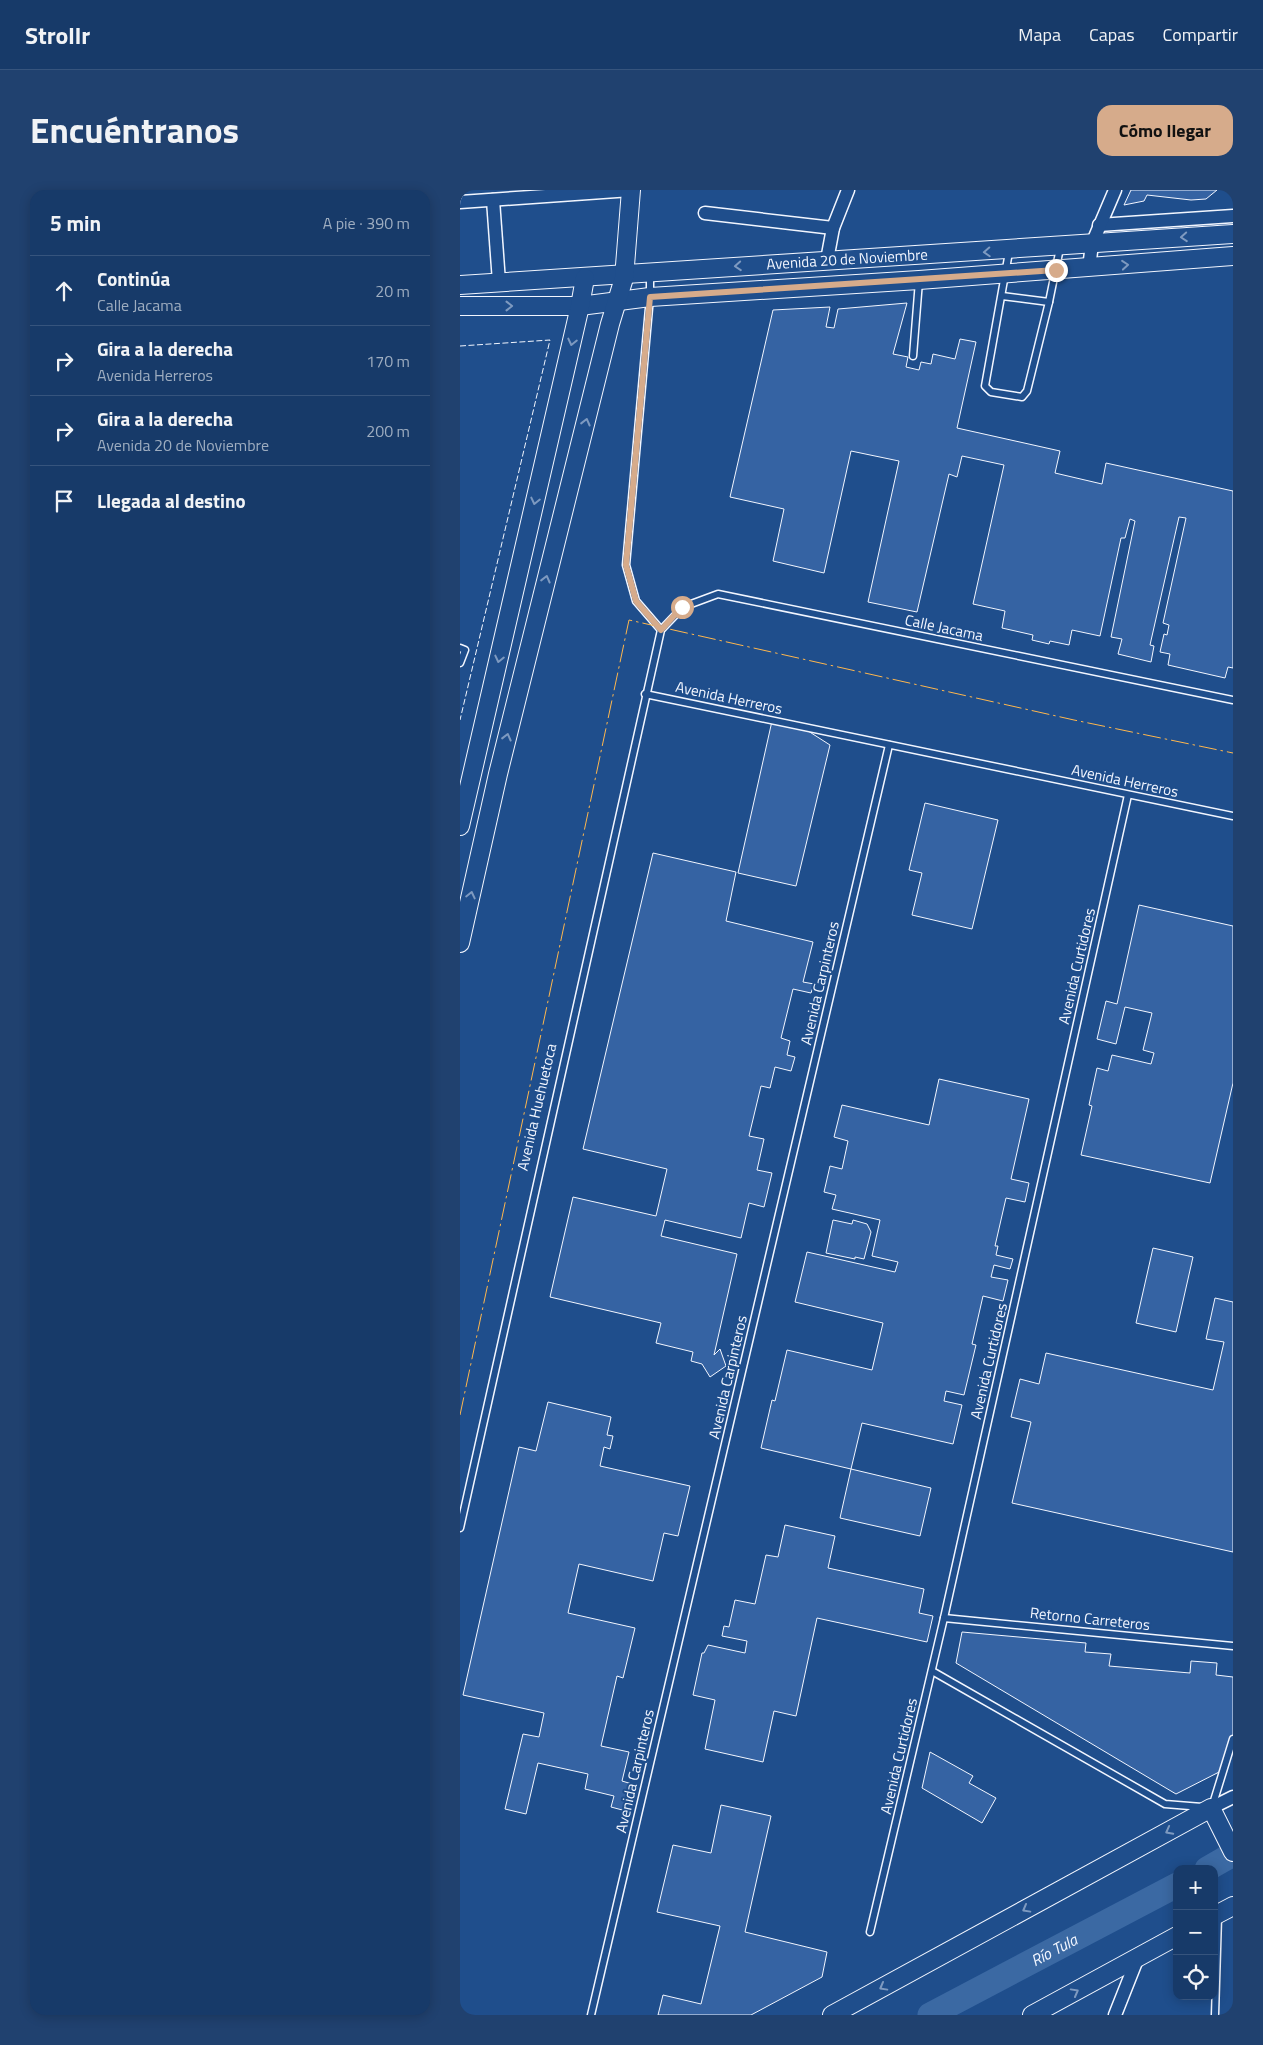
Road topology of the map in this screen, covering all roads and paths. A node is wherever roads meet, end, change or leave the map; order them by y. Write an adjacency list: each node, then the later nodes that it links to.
1 (631, 190): 4 (street); 19 (main road)
2 (848, 190): 9 (street)
3 (1116, 190): 8 (street)
4 (493, 200): 5 (street); 23 (street)
5 (460, 202)
6 (705, 213): 9 (street)
7 (1233, 216): 8 (street)
8 (1099, 225): 11 (street)
9 (833, 228): 15 (street)
10 (1233, 234): 11 (main road, Avenida 20 de Noviembre, one-way to 11)
11 (1092, 244): 12 (main road, Avenida 20 de Noviembre); 16 (street)
12 (1060, 246): 13 (main road, Avenida 20 de Noviembre); 17 (lane)
13 (1010, 250): 15 (main road, Avenida 20 de Noviembre, one-way to 15); 20 (lane)
14 (1233, 256): 16 (main road, Avenida 20 de Noviembre, one-way to 14)
15 (828, 260): 18 (main road, Avenida 20 de Noviembre, one-way to 18)
16 (1089, 268): 17 (main road, Avenida 20 de Noviembre)
17 (1056, 270): 20 (main road, Avenida 20 de Noviembre); 28 (lane)
18 (650, 272): 19 (main road, Avenida 20 de Noviembre); 26 (lane)
19 (624, 273): 21 (main road, Avenida 20 de Noviembre); 27 (main road)
20 (1004, 273): 22 (main road, Avenida 20 de Noviembre); 25 (lane)
21 (585, 278): 23 (main road, Avenida 20 de Noviembre); 30 (main road)
22 (919, 280): 26 (main road, Avenida 20 de Noviembre); 31 (lane)
23 (498, 282): 24 (main road, Avenida 20 de Noviembre)
24 (460, 285)
25 (1002, 296): 28 (lane); 28 (lane)
26 (650, 297): 27 (main road, Avenida 20 de Noviembre); 32 (lane)
27 (618, 301): 30 (main road, Avenida 20 de Noviembre); 39 (main road, one-way to 27)
28 (1050, 302)
29 (460, 306): 30 (main road, Avenida 20 de Noviembre, one-way to 30)
30 (580, 306): 38 (main road, one-way to 38)
31 (912, 356)
32 (661, 630): 35 (lane); 36 (lane, Calle Jacama)
33 (460, 648): 34 (lane)
34 (460, 664)
35 (645, 694): 37 (lane, Avenida Herreros); 44 (lane, Avenida Huehuetoca)
36 (1233, 700)
37 (889, 745): 40 (lane, Avenida Herreros); 56 (lane, Avenida Carpinteros)
38 (474, 769): 39 (main road); 41 (main road)
39 (498, 774): 43 (main road, one-way to 39)
40 (1128, 795): 42 (lane, Avenida Herreros); 45 (lane, Avenida Curtidores)
41 (462, 808)
42 (1233, 816)
43 (460, 943)
44 (460, 1528)
45 (944, 1618): 46 (lane, Retorno Carreteros); 47 (lane, Avenida Curtidores)
46 (1233, 1646)
47 (932, 1671): 50 (lane); 53 (lane, Avenida Curtidores)
48 (1233, 1740): 50 (lane)
49 (1233, 1797): 50 (street)
50 (1213, 1813): 51 (main road); 57 (main road, one-way to 57)
51 (1233, 1852)
52 (1222, 1912): 60 (lane)
53 (870, 1932)
54 (1173, 1938): 55 (main road)
55 (1138, 1957): 58 (main road, one-way to 55); 59 (street)
56 (591, 2015)
57 (832, 2015)
58 (1032, 2015)
59 (1115, 2015)
60 (1215, 2015)

